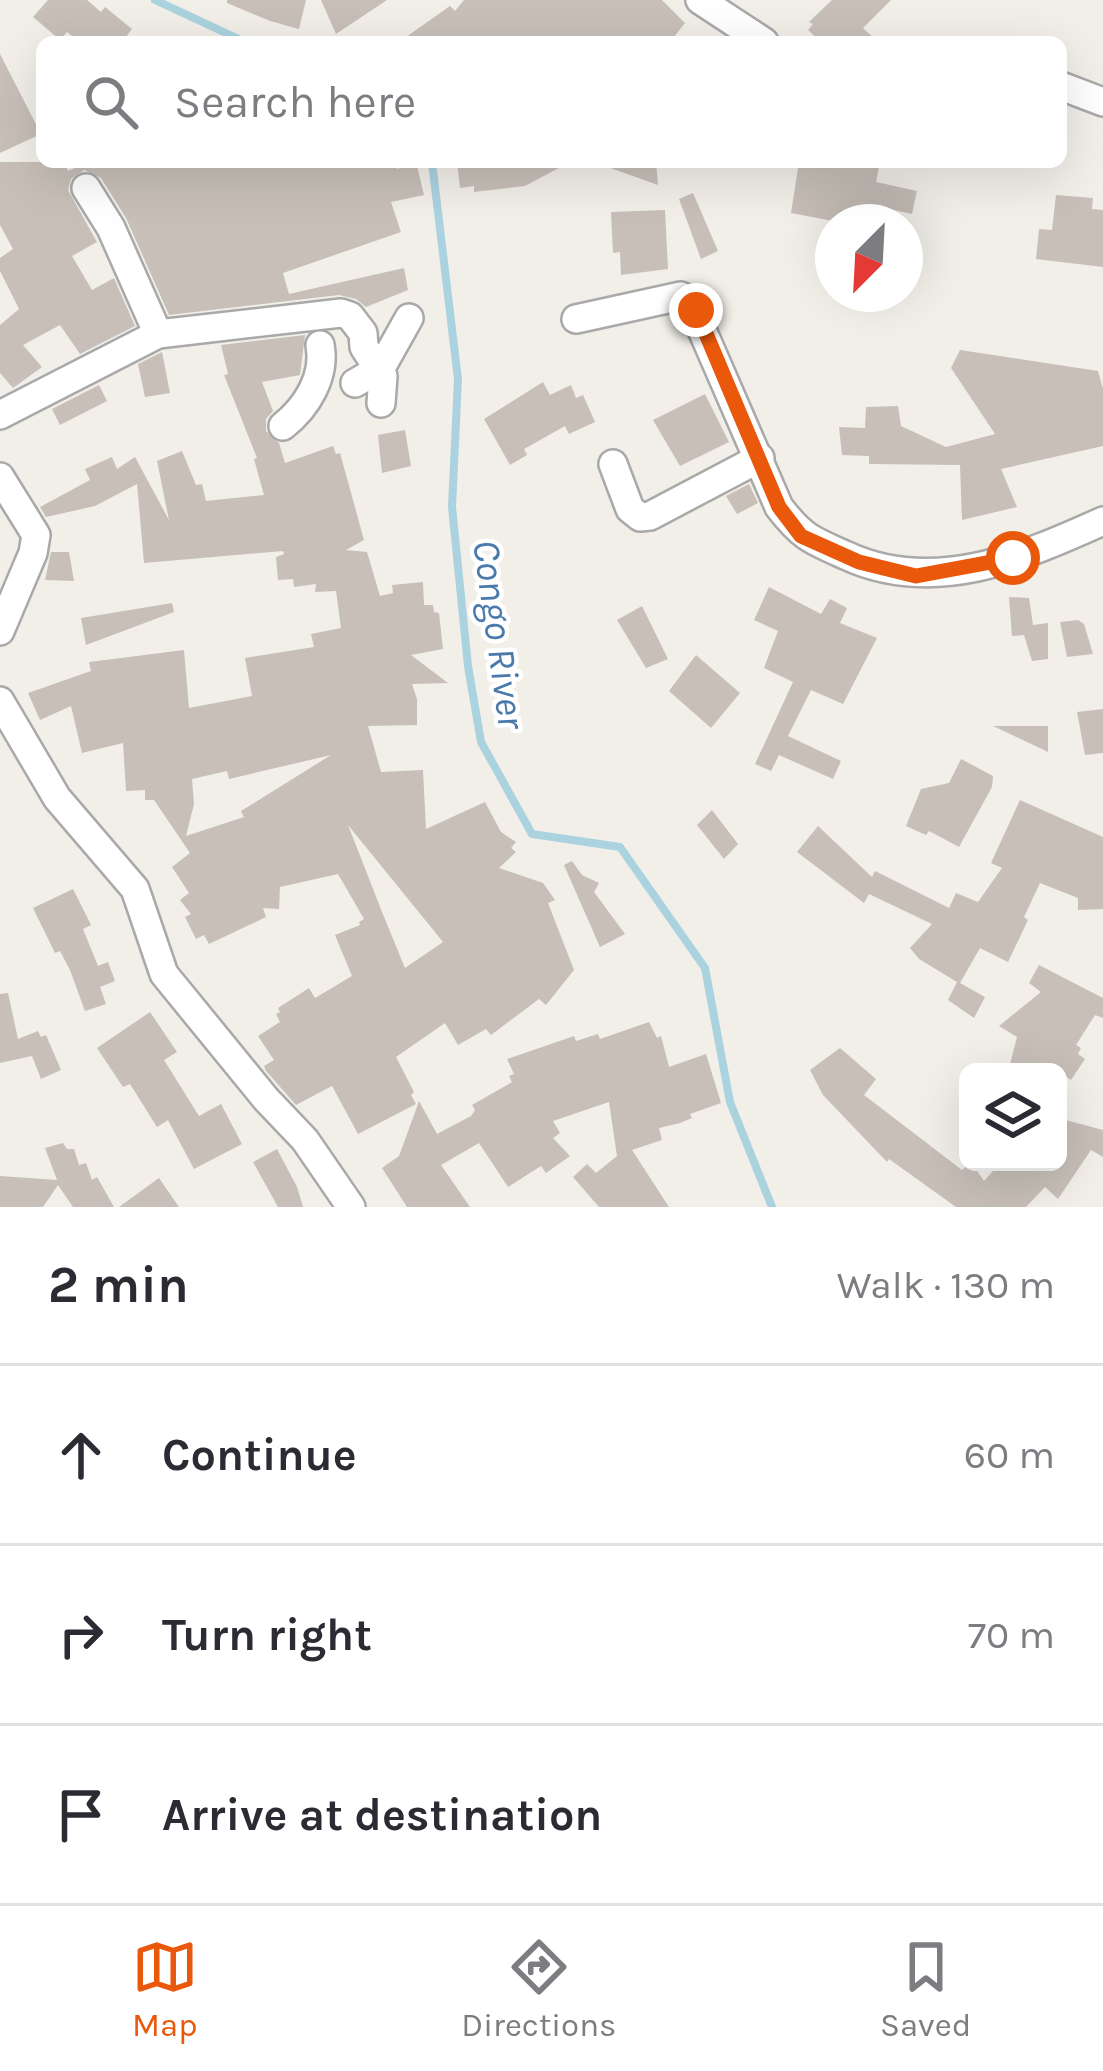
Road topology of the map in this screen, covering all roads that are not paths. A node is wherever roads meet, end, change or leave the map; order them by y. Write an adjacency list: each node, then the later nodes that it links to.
1 (700, 0): 2 (street)
2 (755, 36)
3 (1067, 88): 4 (street)
4 (1103, 102)
5 (86, 188): 8 (street)
6 (410, 318): 9 (street)
7 (576, 320): 12 (street)
8 (158, 334): 10 (street); 11 (street)
9 (320, 346)
10 (381, 403)
11 (0, 415)
12 (760, 458): 13 (street); 15 (street)
13 (613, 464)
14 (0, 477): 16 (street)
15 (1103, 521)
16 (0, 631)
17 (0, 700): 18 (street)
18 (351, 1207)

